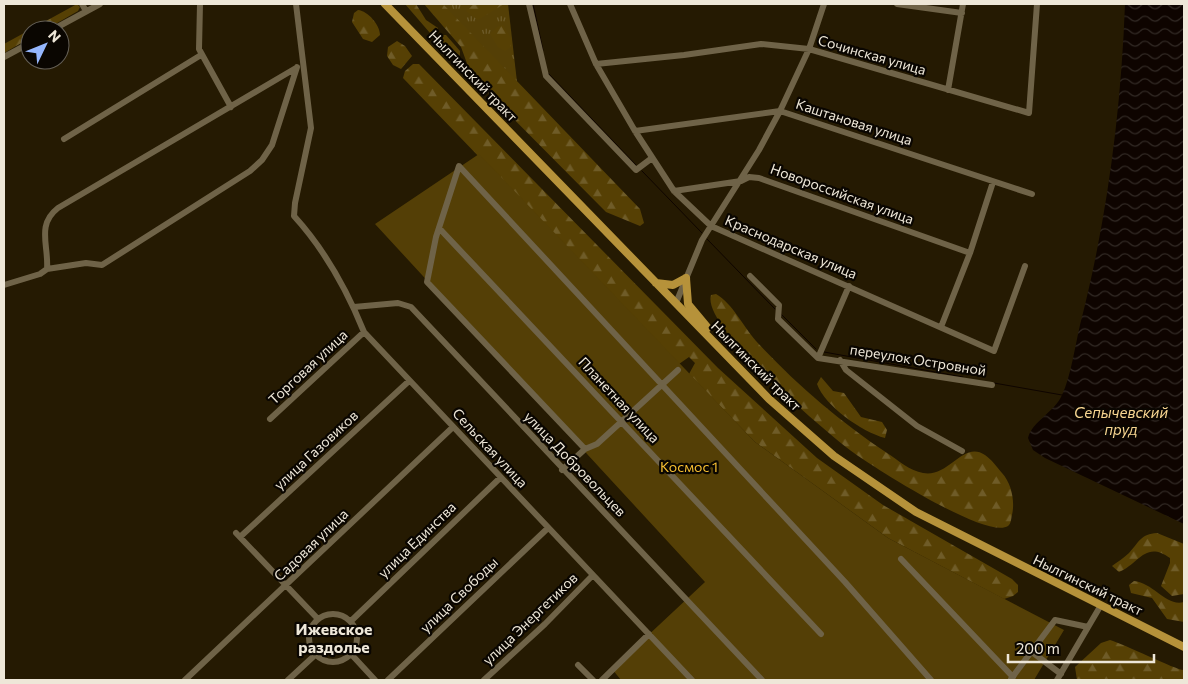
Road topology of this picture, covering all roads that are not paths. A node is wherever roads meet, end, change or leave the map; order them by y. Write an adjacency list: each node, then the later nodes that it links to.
1 (82, 4): 12 (street)
2 (100, 4): 12 (street)
3 (200, 4): 17 (street)
4 (296, 4): 19 (street)
5 (386, 4): 39 (main road, Нылгинский тракт)
6 (529, 4): 27 (street)
7 (570, 4): 20 (street, Краснодарская улица)
8 (824, 4): 16 (street)
9 (897, 4): 13 (street)
10 (963, 4): 13 (street)
11 (1037, 4): 22 (street, Сочинская улица)
12 (86, 11): 14 (street)
13 (962, 13): 22 (street)
14 (70, 20)
15 (20, 48): 18 (street)
16 (809, 49): 20 (street, Сочинская улица); 22 (street, Сочинская улица); 24 (street)
17 (202, 55): 23 (street); 26 (street)
18 (4, 57)
19 (302, 60): 21 (street); 43 (street, Сельская улица)
20 (596, 64): 25 (street, Краснодарская улица)
21 (296, 68): 23 (street); 36 (street)
22 (948, 90)
23 (231, 108): 36 (street)
24 (780, 111): 25 (street, Каштановая улица); 28 (street); 29 (street, Каштановая улица)
25 (634, 132): 27 (street, Краснодарская улица)
26 (64, 139)
27 (652, 158): 30 (street, Краснодарская улица)
28 (741, 180): 30 (street, Новороссийская улица); 32 (street); 34 (street, Новороссийская улица)
29 (993, 182): 31 (street, Каштановая улица); 34 (street)
30 (674, 191): 32 (street, Краснодарская улица)
31 (1032, 194)
32 (711, 226): 38 (street); 41 (street, Краснодарская улица)
33 (439, 228): 50 (street); 54 (street, Планетная улица); 56 (street)
34 (970, 253): 44 (street)
35 (1025, 266): 44 (street, Краснодарская улица)
36 (47, 269): 40 (street)
37 (750, 276): 46 (street)
38 (686, 278): 39 (main road); 42 (street); 52 (main road)
39 (656, 282): 42 (main road, Нылгинский тракт)
40 (5, 283)
41 (849, 286): 44 (street, Краснодарская улица); 46 (street)
42 (676, 303): 52 (main road, Нылгинский тракт)
43 (354, 307): 45 (street, Сельская улица); 58 (street, улица Добровольцев)
44 (941, 327)
45 (364, 332): 49 (street, Сельская улица); 53 (street, Торговая улица)
46 (818, 358): 47 (street, переулок Островной)
47 (840, 360): 51 (street, переулок Островной); 57 (street)
48 (678, 370): 50 (street)
49 (409, 380): 55 (street, Сельская улица); 63 (street, улица Газовиков)
50 (661, 384): 54 (street); 86 (street)
51 (992, 384)
52 (760, 390): 64 (main road, Нылгинский тракт)
53 (270, 419)
54 (622, 421): 56 (street); 69 (street, Планетная улица)
55 (453, 427): 59 (street, Сельская улица); 63 (street, Садовая улица)
56 (585, 449): 58 (street)
57 (962, 451)
58 (562, 470): 85 (street, улица Добровольцев)
59 (500, 478): 60 (street, Сельская улица); 66 (street, улица Единства)
60 (548, 528): 62 (street, Сельская улица); 80 (street, улица Свободы)
61 (901, 559): 76 (street)
62 (592, 576): 68 (street, Сельская улица); 81 (street, улица Энергетиков)
63 (286, 586): 65 (street); 77 (street, Садовая улица)
64 (1101, 605): 67 (street); 70 (main road, Нылгинский тракт)
65 (318, 619): 66 (street); 73 (street)
66 (351, 621): 72 (street)
67 (1088, 627): 71 (street); 75 (street)
68 (649, 634): 83 (street); 84 (street, Сельская улица)
69 (821, 634)
70 (1184, 647)
71 (1032, 652): 75 (street); 76 (street)
72 (351, 654): 73 (street); 79 (street)
73 (315, 655): 78 (street)
74 (578, 665): 82 (street)
75 (1058, 678)
76 (1012, 679)
77 (185, 680)
78 (288, 680)
79 (375, 680)
80 (388, 680)
81 (484, 680)
82 (593, 680)
83 (602, 680)
84 (692, 680)
85 (762, 680)
86 (931, 680)

